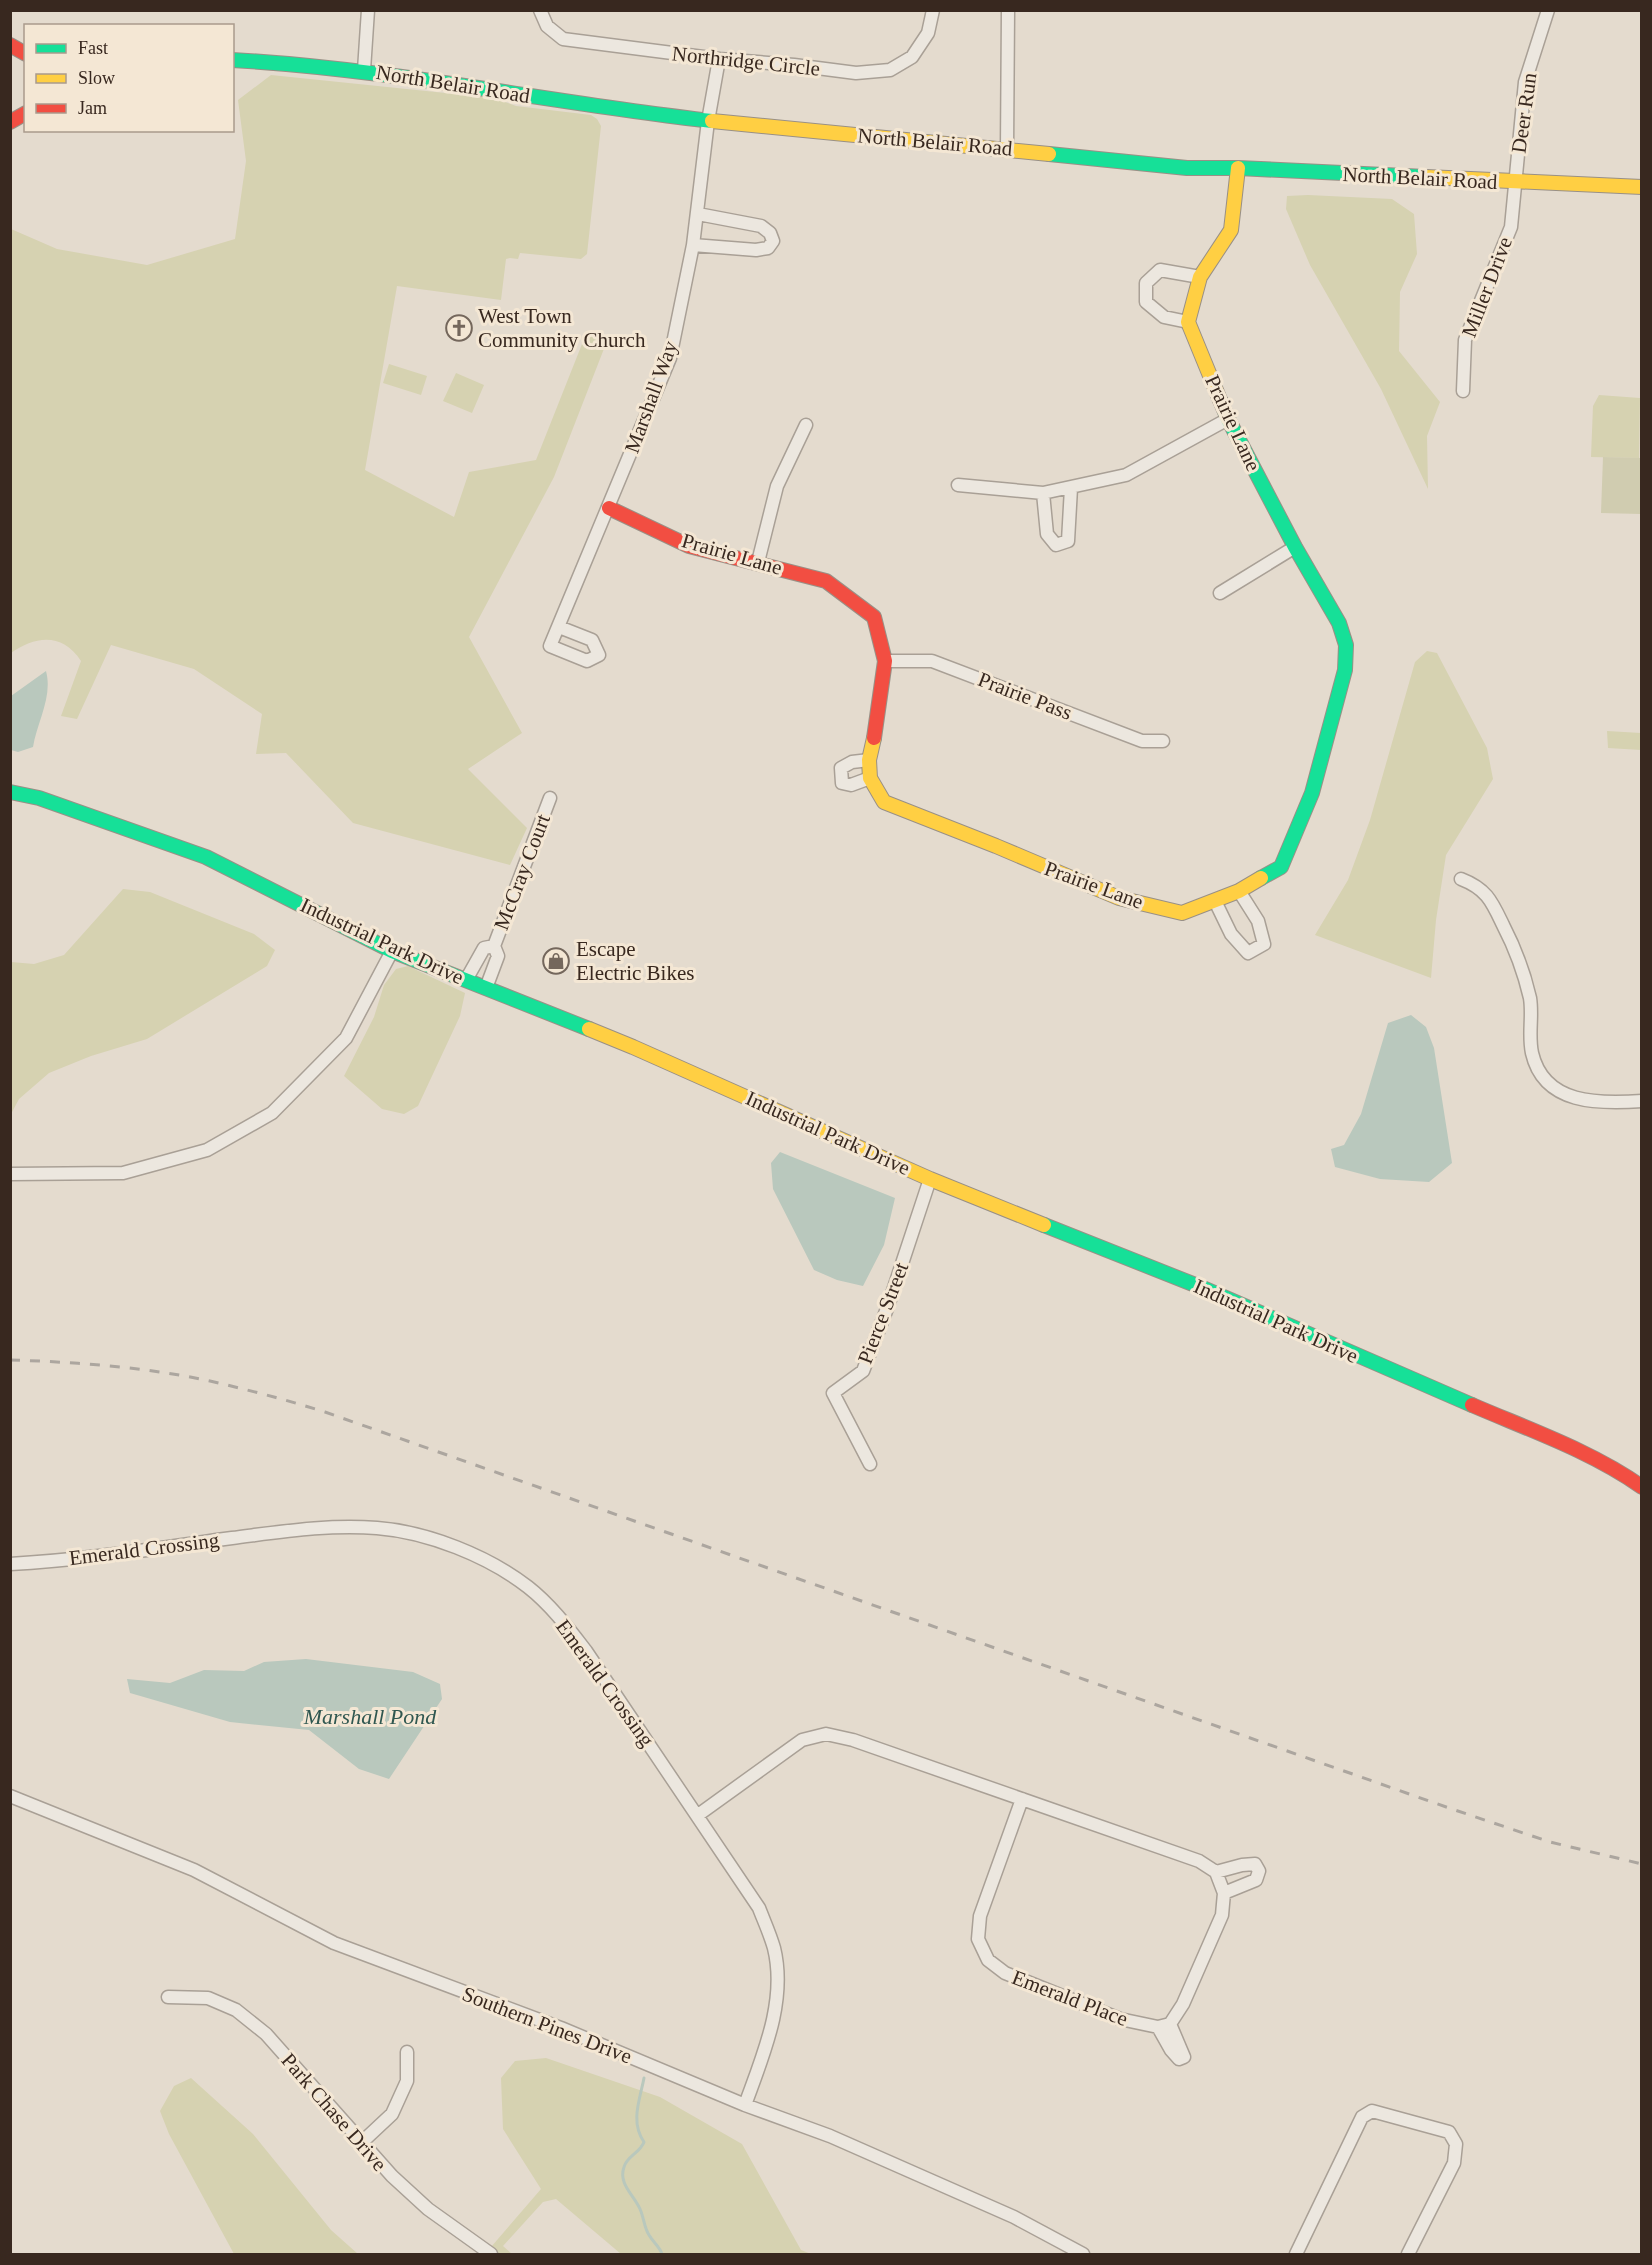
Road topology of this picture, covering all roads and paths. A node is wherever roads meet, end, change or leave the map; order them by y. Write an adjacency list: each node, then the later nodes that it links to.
1 (368, 10): 10 (street)
2 (540, 10): 8 (street, Northridge Circle)
3 (933, 10): 8 (street, Northridge Circle)
4 (1008, 10): 14 (street)
5 (1548, 10): 16 (street, Deer Run)
6 (10, 45): 7 (street)
7 (24, 53)
8 (719, 59): 12 (street, Marshall Way)
9 (234, 60): 10 (street, North Belair Road)
10 (364, 70): 12 (street, North Belair Road)
11 (24, 114): 13 (street)
12 (708, 121): 14 (street, North Belair Road); 18 (street, Marshall Way)
13 (10, 122)
14 (1007, 149): 15 (street, North Belair Road)
15 (1238, 168): 16 (street, North Belair Road); 20 (street)
16 (1515, 183): 17 (street, North Belair Road); 22 (street, Miller Drive)
17 (1641, 187)
18 (698, 214): 19 (street, Marshall Way); 19 (street)
19 (693, 244): 28 (street, Marshall Way)
20 (1200, 277): 21 (street); 21 (street)
21 (1188, 322): 23 (street, Prairie Lane)
22 (1463, 391)
23 (1228, 419): 26 (street); 29 (street, Prairie Lane)
24 (806, 425): 30 (street)
25 (958, 485): 27 (street)
26 (1071, 488): 27 (street); 27 (street)
27 (1043, 493)
28 (609, 508): 30 (street, Prairie Lane); 32 (street, Marshall Way)
29 (1295, 547): 31 (street); 40 (street, Prairie Lane)
30 (758, 562): 33 (street, Prairie Lane)
31 (1220, 593)
32 (559, 627)
33 (885, 661): 34 (street, Prairie Pass); 35 (street, Prairie Lane)
34 (1163, 741)
35 (869, 760): 36 (street, Prairie Lane); 36 (street)
36 (870, 778): 41 (street, Prairie Lane)
37 (10, 792): 43 (street, Industrial Park Drive)
38 (550, 798): 42 (street, McCray Court)
39 (1461, 879): 46 (street)
40 (1239, 891): 41 (street, Prairie Lane); 41 (street)
41 (1215, 901)
42 (494, 946): 44 (street, McCray Court); 45 (street, McCray Court)
43 (392, 951): 44 (street, Industrial Park Drive); 47 (street)
44 (466, 980): 45 (street, Industrial Park Drive)
45 (486, 988): 48 (street, Industrial Park Drive)
46 (1641, 1101)
47 (10, 1174)
48 (930, 1179): 49 (street, Pierce Street); 50 (street, Industrial Park Drive)
49 (870, 1464)
50 (1641, 1487)
51 (10, 1564): 54 (street, Emerald Crossing)
52 (10, 1796): 59 (street, Southern Pines Drive)
53 (1022, 1799): 54 (street); 55 (street); 56 (street, Emerald Place)
54 (698, 1815): 59 (street, Emerald Crossing)
55 (1216, 1872): 56 (street); 56 (street)
56 (1224, 1893)
57 (168, 1997): 60 (street, Park Chase Drive)
58 (407, 2052): 60 (street)
59 (745, 2105): 62 (street, Southern Pines Drive)
60 (361, 2143): 61 (street, Park Chase Drive)
61 (490, 2254)
62 (1083, 2254)
63 (1296, 2254): 64 (street)
64 (1408, 2254)

